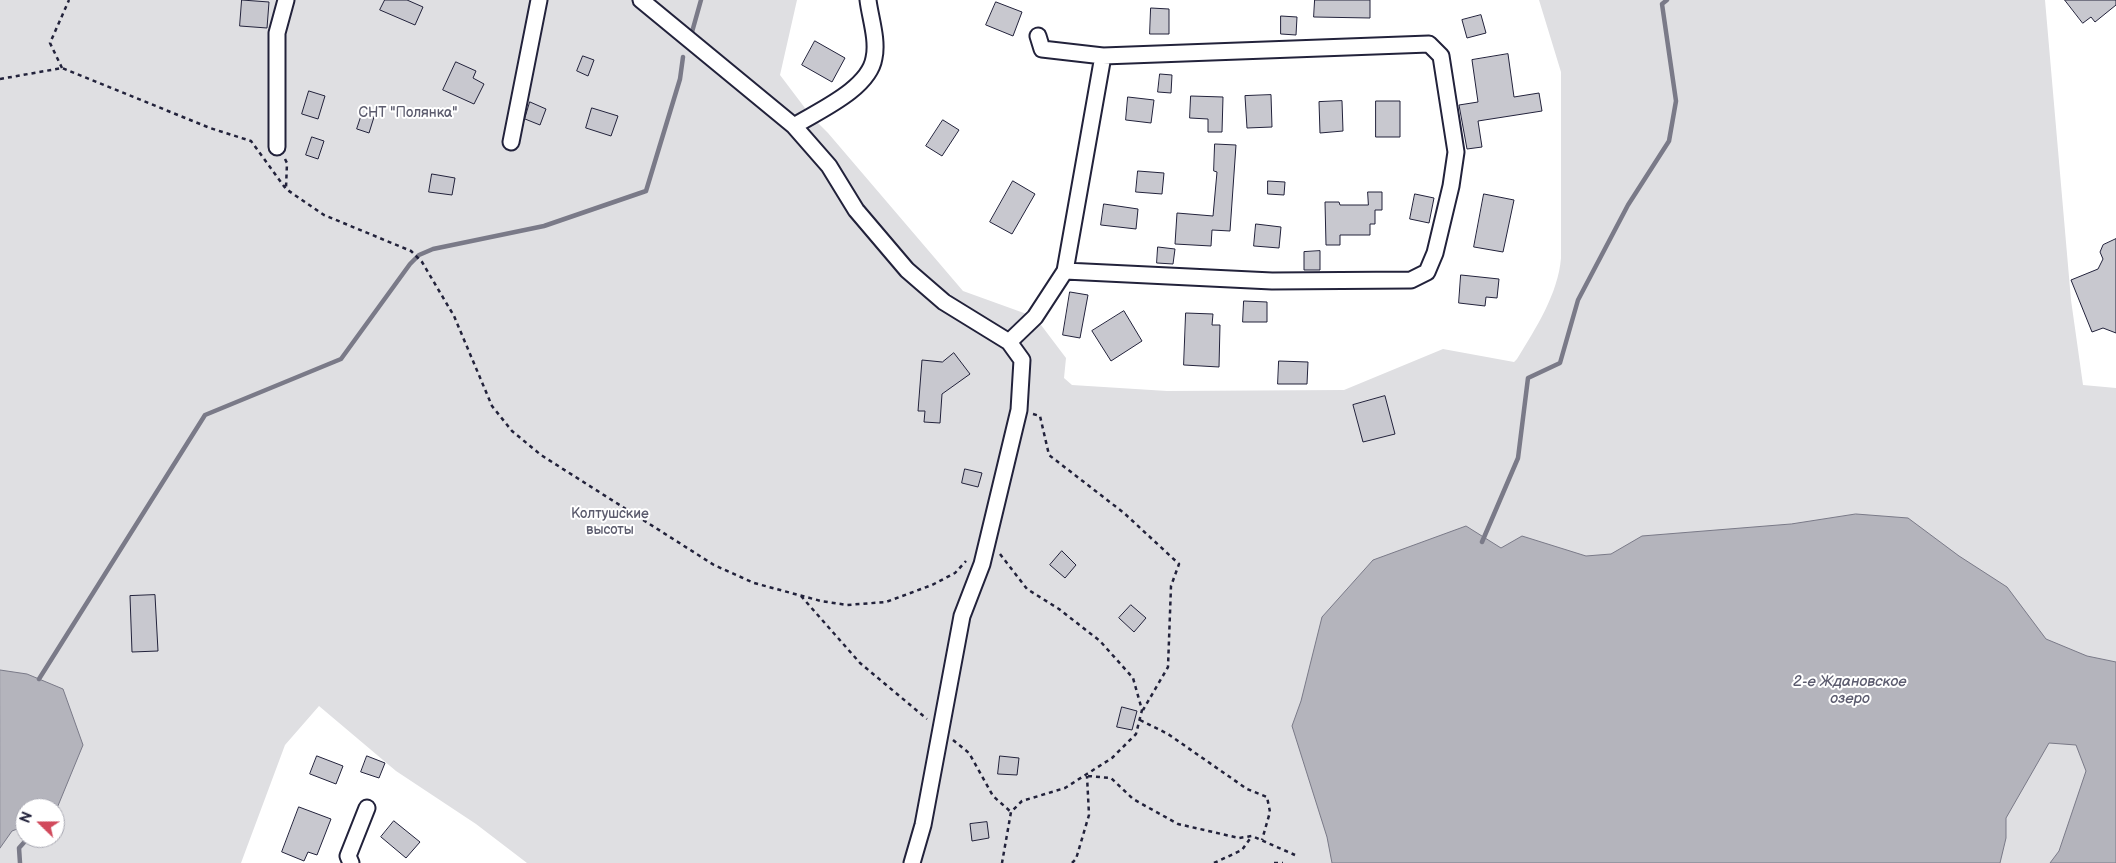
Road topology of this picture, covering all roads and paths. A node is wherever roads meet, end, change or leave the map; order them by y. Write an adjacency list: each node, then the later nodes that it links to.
1 (70, 0): 8 (path)
2 (286, 0): 12 (street)
3 (540, 0): 11 (street)
4 (641, 0): 10 (street)
5 (868, 0): 10 (street)
6 (1038, 36): 7 (street)
7 (1103, 56): 14 (street); 14 (street)
8 (62, 68): 9 (path); 13 (path)
9 (0, 79)
10 (794, 126): 15 (street)
11 (511, 142)
12 (277, 147): 13 (path)
13 (286, 189): 19 (path)
14 (1065, 271): 15 (street)
15 (1009, 342): 16 (street)
16 (1019, 410): 17 (street); 20 (path)
17 (988, 539): 20 (path); 22 (street)
18 (968, 559): 19 (path)
19 (800, 595): 22 (path)
20 (1142, 710): 21 (path)
21 (1140, 720): 23 (path); 27 (path)
22 (941, 730): 25 (path); 30 (street)
23 (1087, 776): 25 (path); 26 (path); 32 (path)
24 (367, 808): 29 (street)
25 (1011, 812): 31 (path)
26 (1252, 836): 27 (path); 33 (path)
27 (1262, 840): 28 (path)
28 (1295, 855)
29 (351, 863)
30 (912, 863)
31 (1002, 863)
32 (1072, 863)
33 (1214, 863)
34 (1274, 863): 35 (path)
35 (1283, 863)

